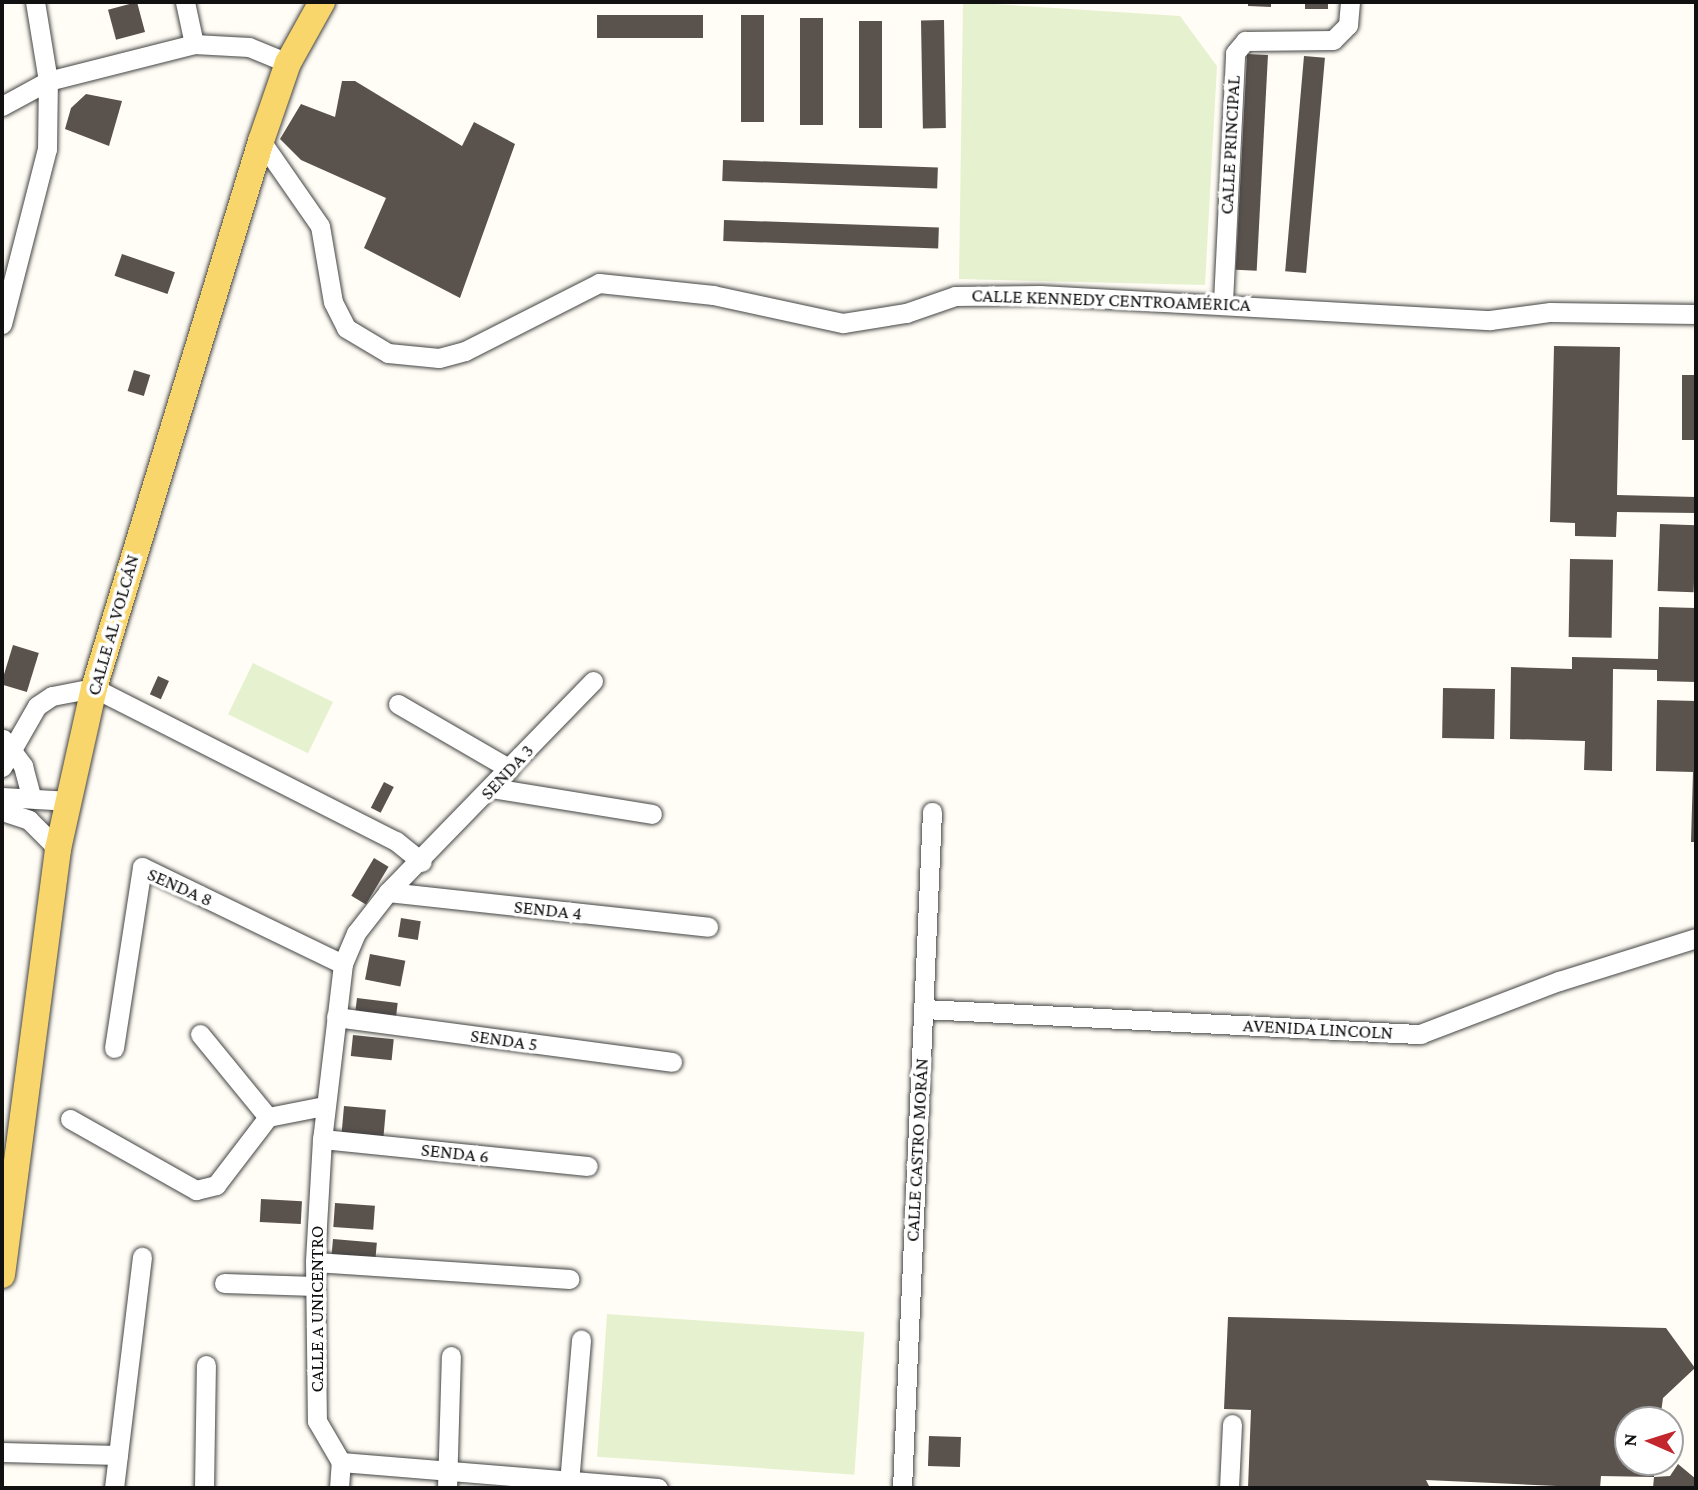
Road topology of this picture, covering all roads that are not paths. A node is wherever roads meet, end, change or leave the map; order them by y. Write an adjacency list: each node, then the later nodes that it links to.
1 (35, 2): 7 (street)
2 (185, 2): 5 (street)
3 (322, 2): 6 (main road, CALLE AL VOLCÁN)
4 (1350, 2): 10 (street, CALLE PRINCIPAL)
5 (194, 44): 6 (street); 7 (street)
6 (288, 63): 9 (main road, CALLE AL VOLCÁN)
7 (48, 81): 8 (street); 12 (street)
8 (2, 106)
9 (261, 141): 10 (street, CALLE KENNEDY CENTROAMÉRICA); 14 (main road, CALLE AL VOLCÁN)
10 (1223, 302): 11 (street, CALLE KENNEDY CENTROAMÉRICA)
11 (1696, 314)
12 (2, 324)
13 (593, 681): 18 (street, SENDA 3)
14 (94, 688): 16 (street); 22 (main road, CALLE AL VOLCÁN); 27 (street)
15 (398, 704): 18 (street)
16 (6, 742): 17 (street); 20 (street)
17 (2, 767)
18 (510, 769): 19 (street, SENDA 3)
19 (492, 788): 25 (street); 27 (street, SENDA 3)
20 (31, 796): 21 (street); 22 (street)
21 (2, 797)
22 (70, 802): 26 (main road, CALLE AL VOLCÁN)
23 (2, 811): 26 (street)
24 (932, 812): 32 (street, CALLE CASTRO MORÁN)
25 (652, 814)
26 (58, 849): 44 (main road, CALLE AL VOLCÁN)
27 (422, 862): 28 (street, CALLE A UNICENTRO)
28 (388, 892): 29 (street, SENDA 4); 31 (street, CALLE A UNICENTRO)
29 (708, 928)
30 (1696, 938): 32 (street, AVENIDA LINCOLN)
31 (343, 964): 33 (street, CALLE A UNICENTRO); 35 (street, SENDA 8)
32 (924, 1009): 61 (street, CALLE CASTRO MORÁN)
33 (336, 1017): 36 (street, SENDA 5); 37 (street, CALLE A UNICENTRO)
34 (200, 1034): 38 (street)
35 (114, 1048)
36 (672, 1062)
37 (324, 1106): 38 (street); 40 (street, CALLE A UNICENTRO)
38 (268, 1117): 39 (street)
39 (70, 1119)
40 (322, 1139): 41 (street, SENDA 6); 43 (street, CALLE A UNICENTRO)
41 (588, 1166)
42 (142, 1257): 53 (street)
43 (315, 1262): 45 (street); 47 (street, CALLE A UNICENTRO)
44 (2, 1275)
45 (569, 1279)
46 (224, 1283): 47 (street)
47 (315, 1286): 54 (street, CALLE A UNICENTRO)
48 (580, 1340): 56 (street)
49 (451, 1356): 55 (street)
50 (206, 1365): 58 (street)
51 (1232, 1424): 62 (street)
52 (2, 1452): 53 (street)
53 (118, 1455): 57 (street)
54 (341, 1462): 55 (street); 59 (street)
55 (447, 1480): 56 (street)
56 (561, 1484): 60 (street)
57 (114, 1488)
58 (204, 1488)
59 (339, 1488)
60 (658, 1488)
61 (902, 1488)
62 (1229, 1488)

